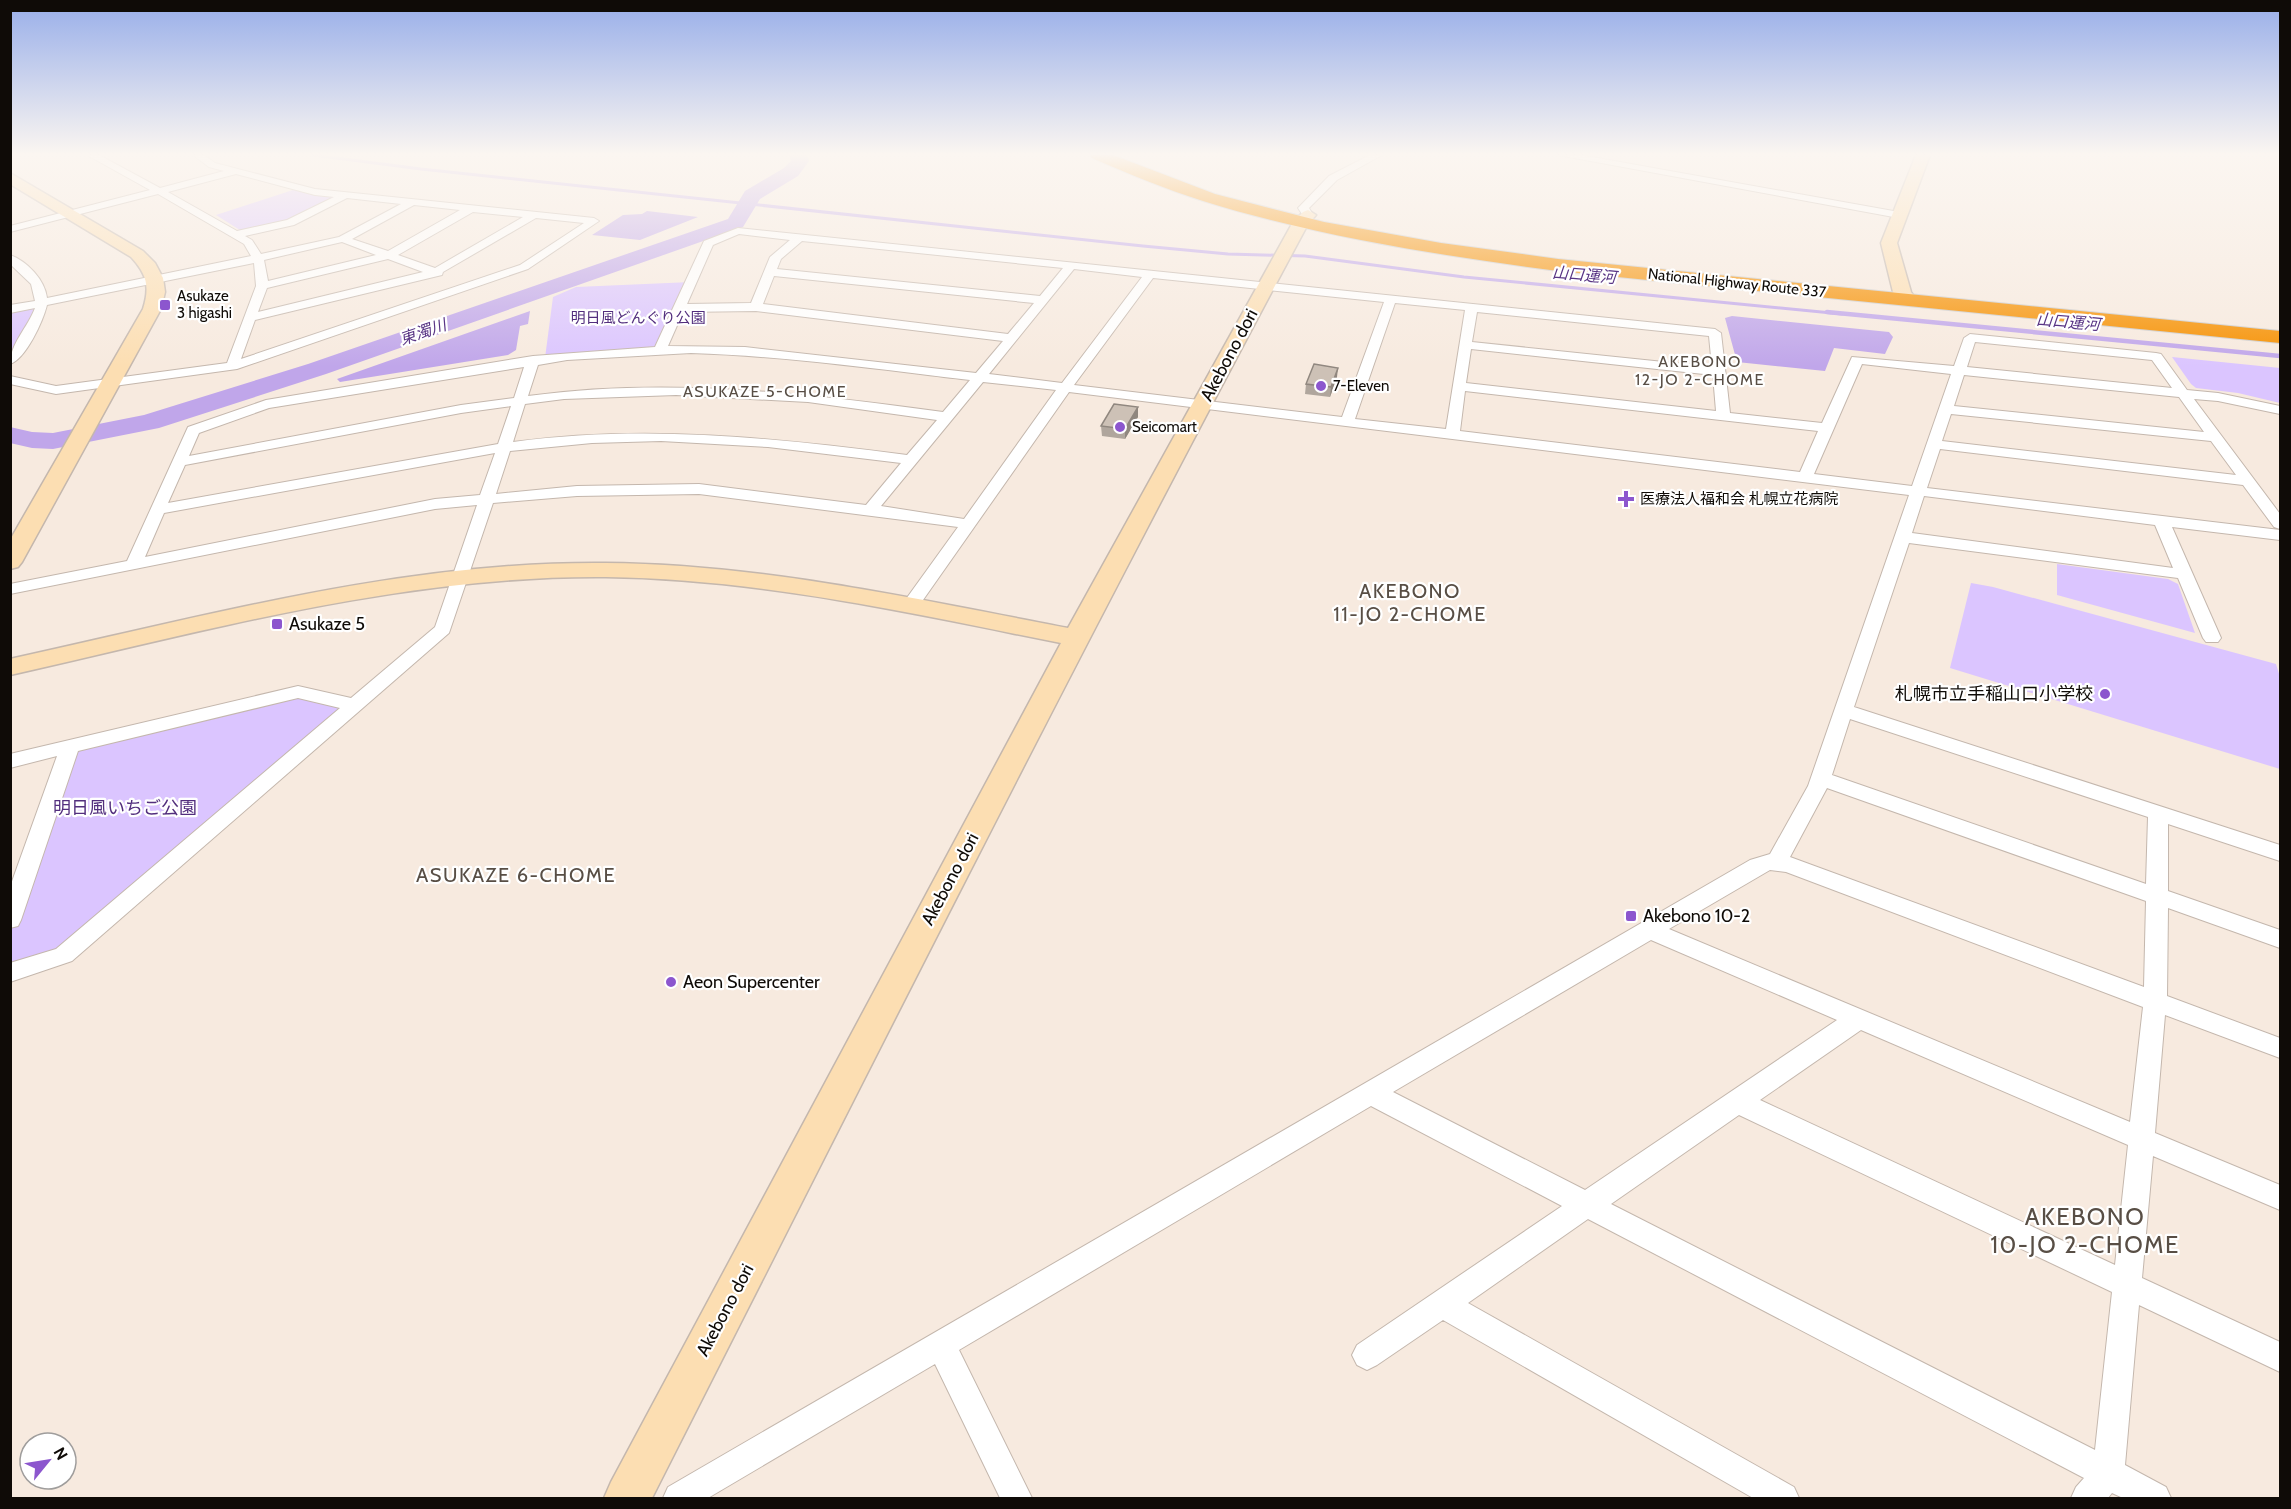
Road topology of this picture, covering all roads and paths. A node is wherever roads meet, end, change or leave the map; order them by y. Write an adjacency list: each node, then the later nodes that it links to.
1 (92, 225): 21 (street)
2 (222, 225): 11 (street)
3 (278, 225): 11 (street)
4 (367, 225): 12 (street)
5 (441, 225): 14 (street)
6 (516, 225): 18 (street)
7 (587, 225): 22 (street)
8 (1300, 225): 24 (street, Akebono dori)
9 (1331, 225): 25 (highway, National Highway Route 337)
10 (1895, 225): 25 (street)
11 (237, 234): 16 (street)
12 (343, 238): 14 (street); 16 (street)
13 (799, 238): 17 (street); 19 (street); 30 (street)
14 (389, 255): 18 (street); 23 (street)
15 (10, 258): 28 (street)
16 (258, 258): 21 (street); 23 (street)
17 (1070, 267): 20 (street); 27 (street)
18 (436, 272): 22 (street); 33 (street)
19 (770, 272): 27 (street); 29 (street)
20 (1149, 275): 24 (street); 48 (street)
21 (157, 281): 28 (street); 46 (street)
22 (472, 285): 41 (street)
23 (262, 286): 33 (street)
24 (1265, 286): 26 (street); 51 (street, Akebono dori)
25 (1904, 296): 34 (highway, National Highway Route 337); 35 (highway, National Highway Route 337)
26 (1391, 299): 31 (street); 56 (street)
27 (1044, 300): 36 (street)
28 (44, 303): 32 (street); 39 (street)
29 (756, 307): 30 (street); 36 (street)
30 (679, 308): 38 (street)
31 (1471, 308): 37 (street); 43 (street)
32 (10, 309)
33 (250, 318): 41 (street)
34 (2280, 328)
35 (2280, 337)
36 (1013, 338): 44 (street)
37 (1466, 345): 43 (street); 47 (street)
38 (660, 351): 40 (street); 44 (street)
39 (10, 360)
40 (533, 360): 50 (street); 63 (street)
41 (232, 366): 46 (street)
42 (1959, 370): 49 (street); 49 (street); 52 (street); 57 (street)
43 (1719, 372): 55 (street)
44 (980, 377): 48 (street); 54 (street)
45 (10, 380): 46 (street)
46 (111, 383): 75 (street)
47 (1459, 386): 55 (street); 58 (street)
48 (1065, 388): 51 (street); 71 (street)
49 (2183, 393): 53 (street); 59 (street)
50 (519, 400): 54 (street); 61 (street); 63 (street)
51 (1202, 405): 56 (street); 81 (street, Akebono dori)
52 (1946, 409): 59 (street); 60 (street)
53 (2280, 410)
54 (947, 417): 62 (street)
55 (1724, 417): 57 (street)
56 (1347, 422): 58 (street)
57 (1826, 428): 64 (street)
58 (1452, 435): 64 (street)
59 (2216, 437): 65 (street)
60 (1934, 444): 65 (street); 66 (street)
61 (504, 447): 62 (street); 67 (street); 68 (street)
62 (911, 460): 69 (street)
63 (179, 462): 68 (street)
64 (1805, 477): 66 (street)
65 (2248, 481): 72 (street)
66 (1918, 490): 70 (street); 74 (street)
67 (487, 499): 69 (street); 76 (street); 78 (street)
68 (158, 510): 76 (street)
69 (870, 510): 71 (street)
70 (2161, 520): 73 (street); 77 (street)
71 (968, 524): 80 (street)
72 (2280, 524)
73 (2280, 535)
74 (1903, 537): 77 (street); 85 (street)
75 (10, 562)
76 (134, 564): 79 (street)
77 (2184, 574): 82 (street)
78 (458, 579): 80 (street); 83 (street); 84 (street)
79 (10, 589)
80 (910, 606): 81 (street)
81 (1077, 638): 111 (street, Akebono dori)
82 (2212, 638)
83 (10, 667)
84 (354, 705): 86 (street); 96 (street)
85 (1844, 710): 88 (street); 89 (street)
86 (70, 747): 87 (street); 93 (street)
87 (10, 761)
88 (1821, 779): 91 (street); 92 (street)
89 (2158, 813): 90 (street); 92 (street)
90 (2280, 853)
91 (1776, 862): 94 (street); 97 (street)
92 (2156, 896): 95 (street); 97 (street)
93 (10, 920)
94 (1650, 930): 98 (street); 100 (street)
95 (2280, 939)
96 (10, 973)
97 (2155, 1001): 99 (street); 102 (street)
98 (1857, 1020): 101 (street); 102 (street)
99 (2280, 1048)
100 (1370, 1093): 104 (street); 107 (street)
101 (1737, 1102): 104 (street); 105 (street)
102 (2141, 1140): 103 (street); 105 (street)
103 (2280, 1198)
104 (1586, 1205): 106 (street); 110 (street)
105 (2127, 1285): 109 (street); 110 (street)
106 (1441, 1304): 108 (street); 114 (street)
107 (941, 1344): 112 (street); 113 (street)
108 (1366, 1355)
109 (2280, 1358)
110 (2108, 1474): 115 (street); 116 (street)
111 (627, 1498)
112 (679, 1498)
113 (1016, 1498)
114 (1783, 1498)
115 (2087, 1498)
116 (2156, 1498)

